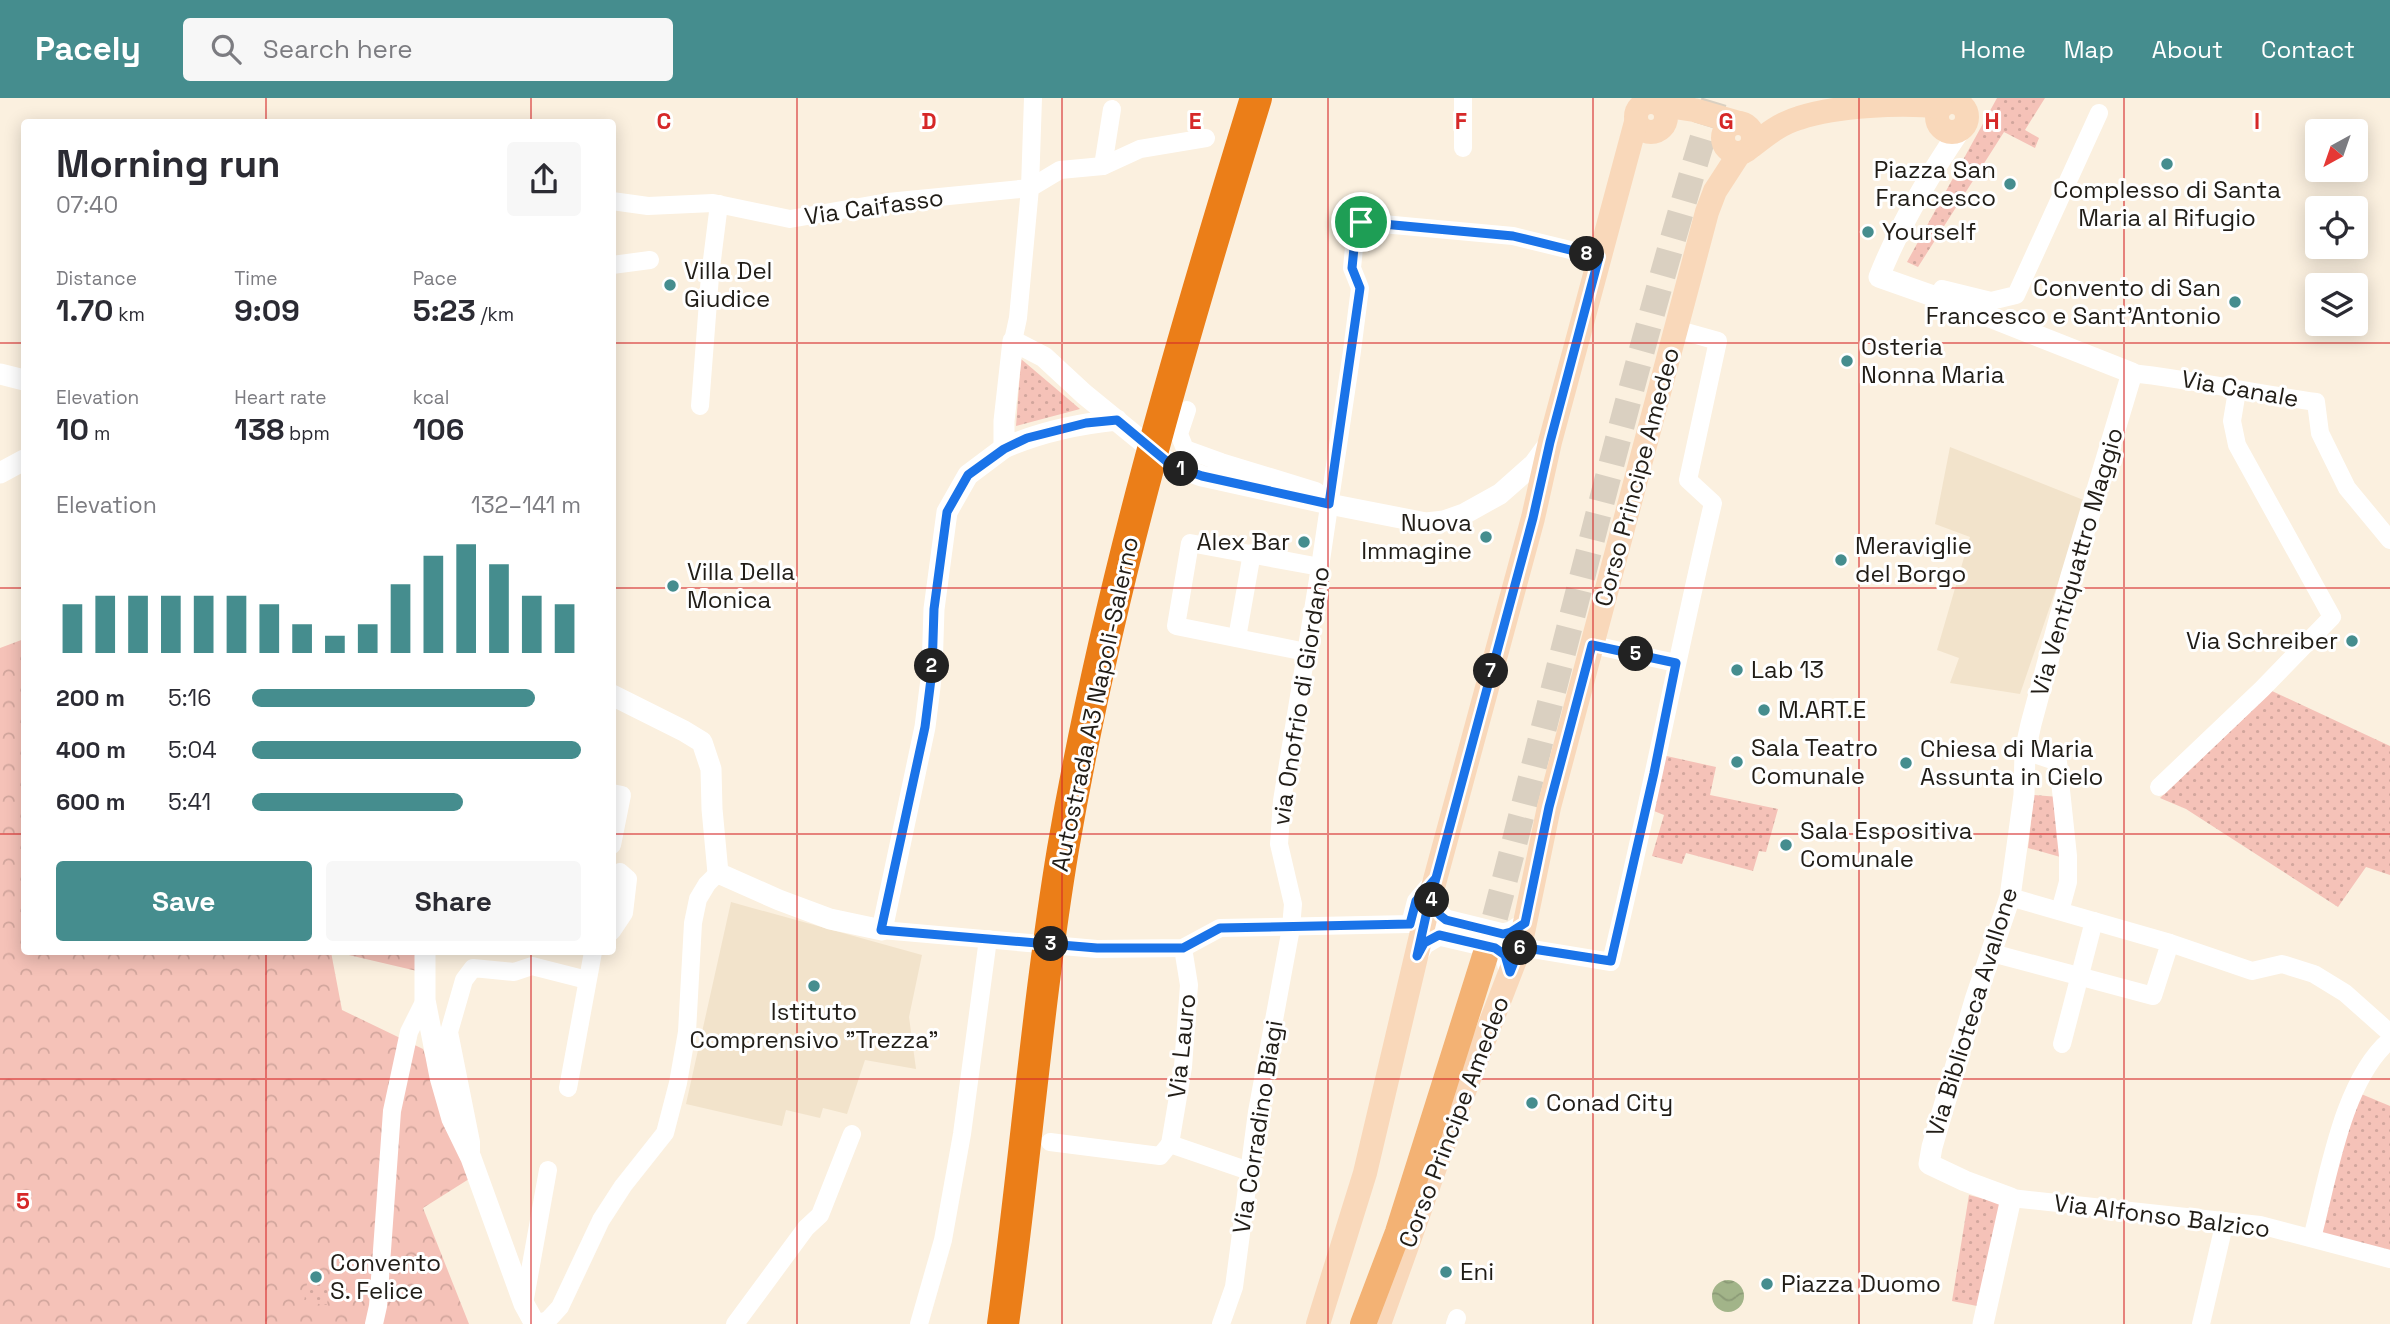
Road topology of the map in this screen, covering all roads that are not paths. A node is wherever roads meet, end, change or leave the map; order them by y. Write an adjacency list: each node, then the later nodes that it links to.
1 (1033, 98): 15 (street)
2 (1236, 98): 95 (highway, Autostrada A3 Napoli-Salerno)
3 (1256, 98): 96 (highway, Autostrada A3 Napoli-Salerno)
4 (1463, 98): 13 (street)
5 (1725, 98): 12 (main road)
6 (1701, 104): 8 (main road); 12 (main road)
7 (1112, 109): 14 (street)
8 (1649, 111): 12 (main road); 18 (main road)
9 (1956, 112): 12 (main road, Corso Principe Amedeo); 21 (street)
10 (2099, 113): 21 (street)
11 (1206, 138): 14 (street)
12 (1740, 138): 23 (main road, Corso Principe Amedeo)
13 (1463, 148)
14 (1103, 166): 15 (street)
15 (1030, 188): 17 (street, Via Caifasso); 22 (street)
16 (616, 202): 17 (street, Via Caifasso)
17 (719, 204): 30 (street)
18 (1599, 257): 33 (main road); 38 (street, via Onofrio di Giordano)
19 (650, 260): 20 (street)
20 (616, 264)
21 (1937, 298): 26 (street)
22 (1018, 318): 24 (street); 25 (street)
23 (1675, 329): 44 (main road, Corso Principe Amedeo); 46 (street)
24 (1013, 341): 25 (street); 34 (street)
25 (1044, 357): 32 (street)
26 (2132, 373): 29 (street, Via Canale); 48 (street, Via Ventiquattro Maggio)
27 (0, 374): 28 (street)
28 (21, 379)
29 (2237, 391): 40 (street, Via Canale); 49 (street)
30 (700, 406)
31 (1187, 410): 38 (street)
32 (1117, 420): 34 (street); 38 (street)
33 (1550, 442): 37 (street); 39 (main road)
34 (1004, 449): 60 (street)
35 (21, 462): 36 (street)
36 (0, 473)
37 (1500, 494): 38 (street); 39 (street)
38 (1329, 504): 42 (street, via Onofrio di Giordano)
39 (1533, 518): 53 (main road)
40 (2390, 540)
41 (1252, 553): 42 (street); 43 (street); 43 (street)
42 (1320, 567): 45 (street, via Onofrio di Giordano)
43 (1237, 638): 45 (street)
44 (1592, 645): 46 (street); 61 (main road, Corso Principe Amedeo)
45 (1306, 652): 59 (street, via Onofrio di Giordano)
46 (1676, 663): 61 (street)
47 (616, 697): 52 (street)
48 (2025, 751): 55 (street, Via Biblioteca Avallone); 56 (street)
49 (2159, 787)
50 (616, 794): 51 (street)
51 (616, 825)
52 (718, 873): 60 (street); 92 (street)
53 (1434, 886): 59 (street); 61 (street); 68 (main road)
54 (616, 888): 58 (street)
55 (2010, 897): 56 (street); 65 (street, Via Biblioteca Avallone)
56 (2060, 911): 57 (street)
57 (2094, 921): 63 (street); 71 (street)
58 (616, 925)
59 (1291, 928): 64 (street); 84 (street, Via Corradino Biagi)
60 (881, 930): 62 (street)
61 (1522, 935): 70 (main road, Corso Principe Amedeo)
62 (988, 939): 64 (street); 94 (street)
63 (2170, 943): 71 (street); 74 (street)
64 (1183, 948): 80 (street, Via Lauro)
65 (1992, 953): 71 (street); 82 (street, Via Biblioteca Avallone)
66 (425, 955): 73 (street)
67 (592, 955): 72 (street)
68 (1417, 956): 70 (street); 98 (main road)
69 (1485, 956): 87 (main road)
70 (1510, 972): 100 (main road, Corso Principe Amedeo)
71 (2080, 976): 76 (street)
72 (587, 980): 77 (street); 81 (street)
73 (425, 1000): 81 (street); 91 (street)
74 (2390, 1033)
75 (2390, 1040): 88 (street)
76 (2062, 1044)
77 (568, 1088)
78 (852, 1134): 93 (street)
79 (1050, 1142): 80 (street)
80 (1170, 1144): 84 (street)
81 (471, 1158): 90 (street)
82 (1929, 1164): 85 (street, Via Alfonso Balzico)
83 (548, 1170): 90 (street)
84 (1249, 1171): 97 (street, Via Corradino Biagi)
85 (2011, 1198): 86 (street, Via Alfonso Balzico); 101 (street)
86 (2225, 1221): 88 (street, Via Alfonso Balzico); 102 (street)
87 (1398, 1232): 99 (main road); 100 (main road)
88 (2312, 1238): 89 (street, Via Alfonso Balzico)
89 (2390, 1259)
90 (524, 1304): 92 (street)
91 (374, 1324)
92 (536, 1324)
93 (735, 1324)
94 (919, 1324)
95 (984, 1324)
96 (1003, 1324)
97 (1221, 1324)
98 (1318, 1324)
99 (1363, 1324)
100 (1379, 1324)
101 (1983, 1324)
102 (2201, 1324)

